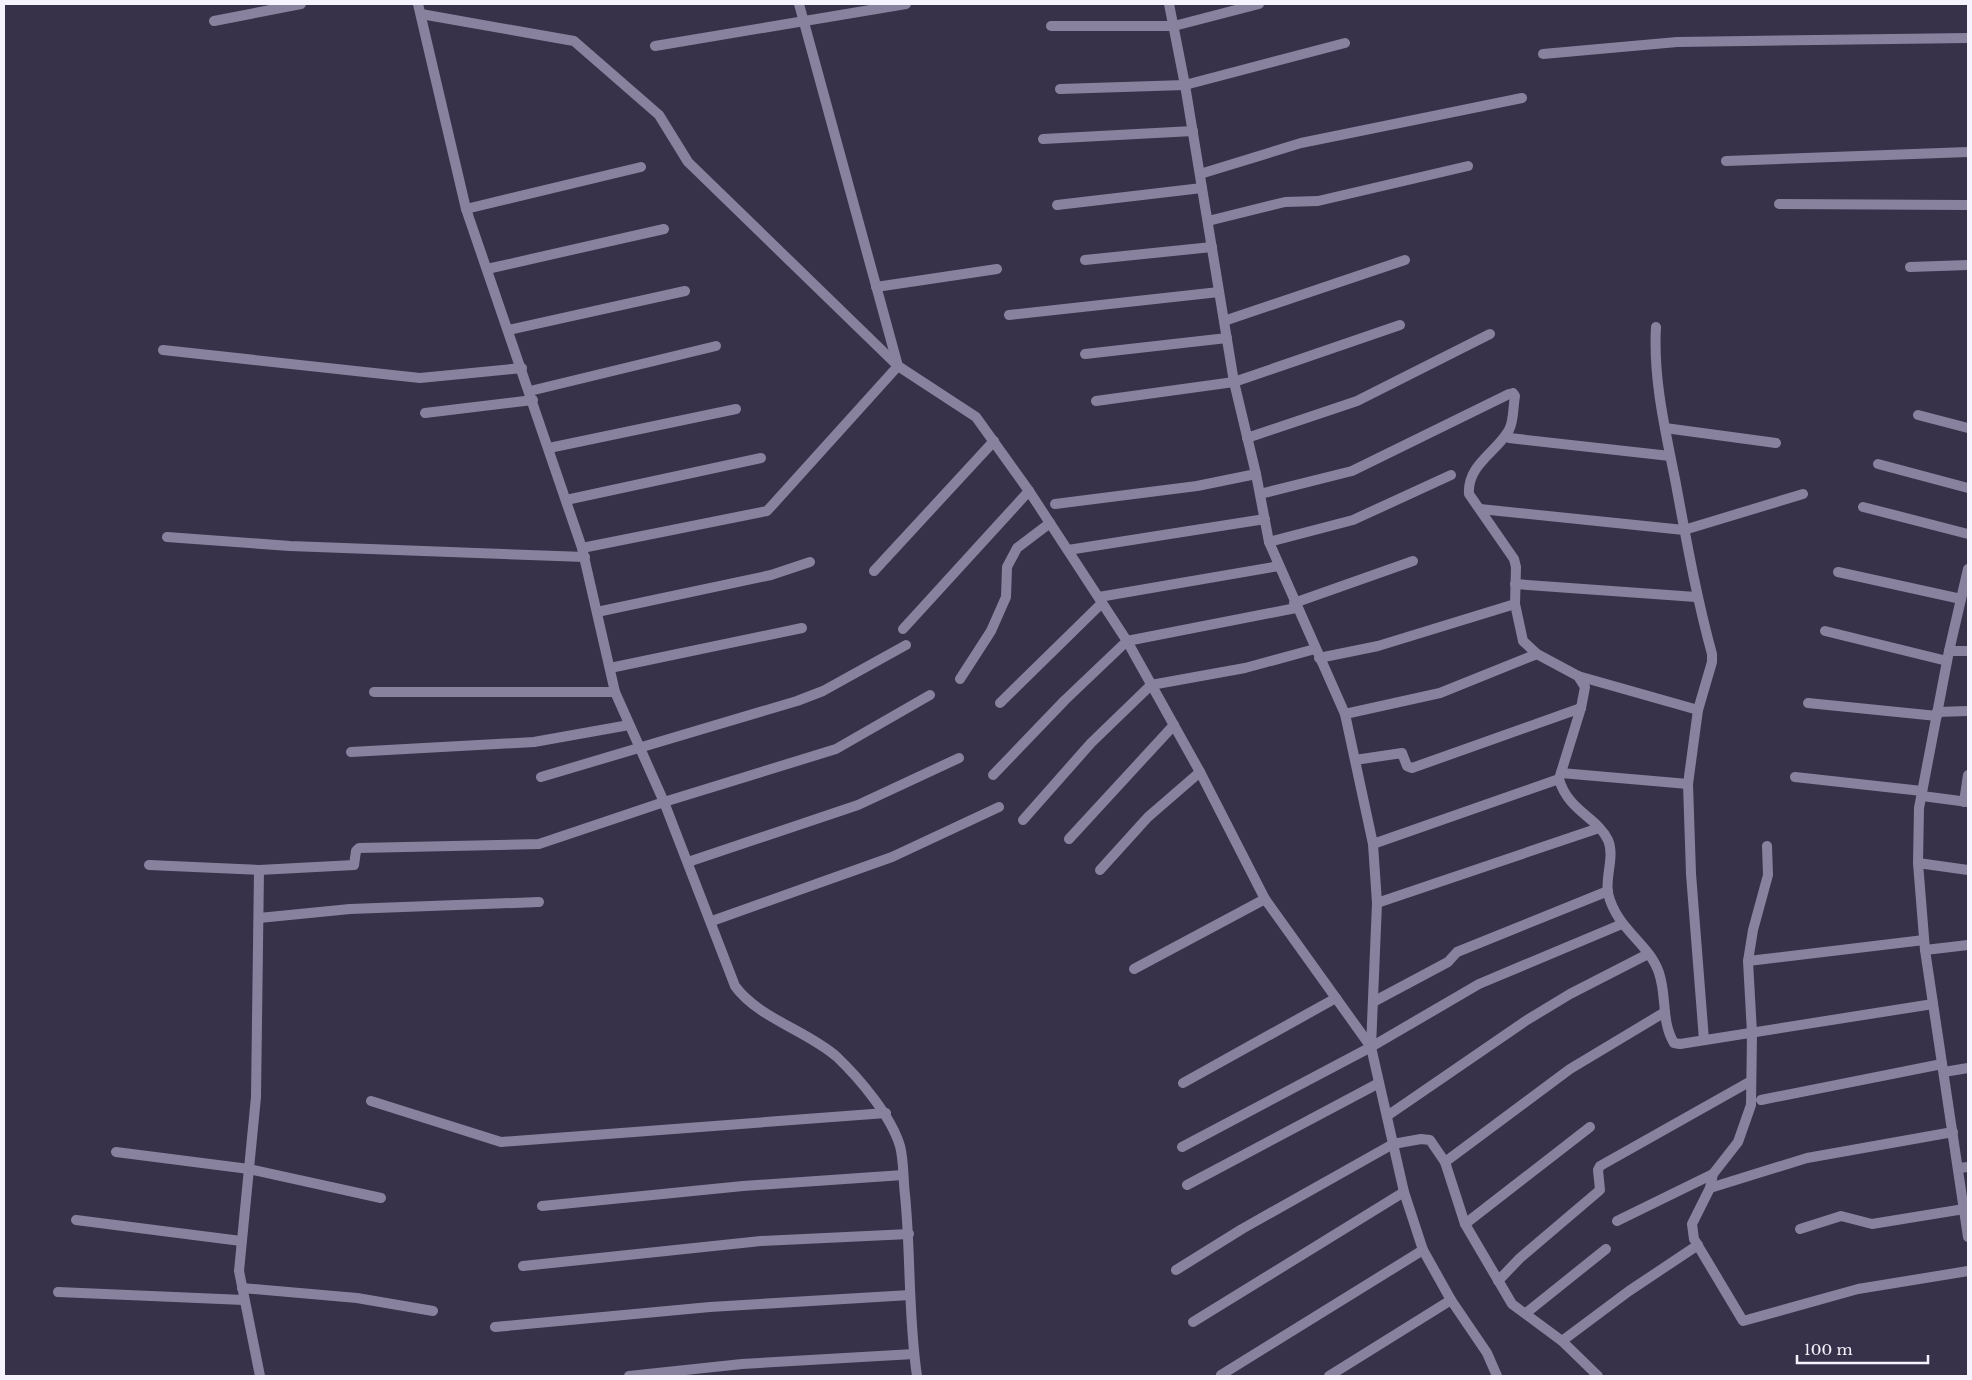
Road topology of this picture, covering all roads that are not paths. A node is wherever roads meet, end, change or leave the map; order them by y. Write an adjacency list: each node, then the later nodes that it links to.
1 (301, 4): 7 (street)
2 (798, 4): 8 (street)
3 (906, 4): 8 (street)
4 (1169, 4): 10 (street)
5 (1259, 4): 10 (street)
6 (419, 9): 29 (street); 52 (street)
7 (214, 21)
8 (804, 22): 13 (street); 39 (street)
9 (1051, 26): 10 (street)
10 (1174, 26): 15 (street)
11 (1968, 38): 14 (street)
12 (1345, 42): 15 (street)
13 (655, 46)
14 (1544, 54)
15 (1186, 85): 16 (street); 18 (street)
16 (1060, 89)
17 (1522, 98): 24 (street)
18 (1193, 131): 19 (street); 24 (street)
19 (1043, 139)
20 (1968, 152): 21 (street)
21 (1726, 161)
22 (1468, 166): 30 (street)
23 (641, 167): 29 (street)
24 (1200, 174): 25 (street)
25 (1202, 188): 27 (street); 30 (street)
26 (1779, 204): 28 (street)
27 (1057, 205)
28 (1968, 205)
29 (466, 209): 37 (street)
30 (1208, 220): 32 (street)
31 (664, 229): 37 (street)
32 (1212, 247): 33 (street); 41 (street)
33 (1085, 260)
34 (1405, 260): 43 (street)
35 (1968, 265): 36 (street)
36 (1910, 267)
37 (487, 269): 46 (street)
38 (997, 269): 39 (street)
39 (876, 287): 52 (street)
40 (685, 290): 46 (street)
41 (1219, 292): 42 (street); 43 (street)
42 (1009, 315)
43 (1224, 321): 48 (street)
44 (1400, 325): 54 (street)
45 (1656, 328): 60 (street)
46 (508, 330): 53 (street)
47 (1490, 334): 62 (street)
48 (1227, 338): 51 (street); 54 (street)
49 (716, 346): 55 (street)
50 (163, 350): 53 (street)
51 (1085, 354)
52 (898, 366): 64 (street); 87 (street)
53 (522, 368): 55 (street)
54 (1234, 382): 56 (street); 62 (street)
55 (532, 395): 58 (street); 66 (street)
56 (1096, 401)
57 (736, 409): 66 (street)
58 (425, 413)
59 (1918, 415): 61 (street)
60 (1665, 428): 65 (street); 67 (street)
61 (1968, 428)
62 (1248, 438): 70 (street)
63 (1509, 438): 67 (street)
64 (994, 441): 73 (street); 92 (street)
65 (1776, 443)
66 (549, 448): 76 (street)
67 (1670, 456): 82 (street)
68 (761, 458): 76 (street)
69 (1878, 464): 72 (street)
70 (1256, 474): 74 (street); 77 (street)
71 (1451, 475): 85 (street)
72 (1968, 488)
73 (1029, 491): 81 (street); 103 (street)
74 (1260, 494): 79 (street); 80 (street)
75 (1803, 494): 82 (street)
76 (566, 500): 87 (street)
77 (1055, 504)
78 (1863, 508): 83 (street)
79 (1480, 509): 82 (street); 94 (street)
80 (1264, 519): 85 (street); 86 (street)
81 (1050, 523): 86 (street); 113 (street)
82 (1684, 530): 96 (street)
83 (1968, 534)
84 (167, 537): 87 (street)
85 (1269, 542): 90 (street)
86 (1068, 550): 98 (street)
87 (584, 553): 101 (street)
88 (1412, 561): 100 (street)
89 (810, 562): 101 (street)
90 (1278, 566): 98 (street); 100 (street)
91 (1968, 569): 95 (street)
92 (874, 571)
93 (1838, 572): 97 (street)
94 (1515, 584): 96 (street); 99 (street)
95 (1966, 589): 97 (street)
96 (1696, 597): 121 (street)
97 (1961, 599): 110 (street)
98 (1101, 600): 105 (street); 118 (street)
99 (1515, 604): 108 (street); 109 (street)
100 (1295, 606): 105 (street); 108 (street)
101 (597, 612): 111 (street)
102 (802, 628): 111 (street)
103 (903, 629)
104 (1825, 631): 110 (street)
105 (1127, 642): 114 (street); 132 (street)
106 (906, 645): 127 (street)
107 (1968, 651): 110 (street)
108 (1317, 654): 114 (street); 123 (street)
109 (1537, 654): 112 (street); 123 (street)
110 (1948, 656): 124 (street)
111 (610, 668): 116 (street)
112 (1578, 676): 120 (street); 121 (street)
113 (960, 679)
114 (1151, 685): 126 (street); 142 (street)
115 (374, 692): 116 (street)
116 (615, 692): 125 (street)
117 (930, 695): 139 (street)
118 (1000, 703)
119 (1808, 703): 124 (street)
120 (1581, 708): 130 (street); 134 (street)
121 (1698, 710): 137 (street)
122 (1968, 712): 124 (street)
123 (1345, 714): 130 (street)
124 (1937, 714): 138 (street)
125 (629, 725): 127 (street); 128 (street)
126 (1174, 726): 131 (street); 144 (street)
127 (641, 748): 136 (street); 139 (street)
128 (351, 752)
129 (959, 758): 147 (street)
130 (1354, 760): 145 (street)
131 (1200, 772): 151 (street); 154 (street)
132 (993, 775)
133 (1968, 775): 140 (street)
134 (1560, 776): 137 (street); 143 (street); 145 (street)
135 (1795, 776): 138 (street)
136 (541, 777)
137 (1688, 784): 170 (street)
138 (1922, 793): 140 (street); 148 (street)
139 (664, 802): 147 (street); 150 (street)
140 (1966, 802)
141 (999, 807): 158 (street)
142 (1023, 820)
143 (1599, 828): 153 (street); 156 (street)
144 (1069, 839)
145 (1373, 844): 156 (street)
146 (1766, 846): 163 (street)
147 (688, 862): 158 (street)
148 (1918, 862): 152 (street); 160 (street)
149 (149, 865): 150 (street)
150 (259, 870): 157 (street)
151 (1100, 870)
152 (1968, 870)
153 (1608, 891): 159 (street); 166 (street)
154 (1265, 899): 164 (street); 165 (street)
155 (539, 902): 157 (street)
156 (1377, 903): 166 (street)
157 (259, 918): 188 (street)
158 (712, 922): 179 (street)
159 (1622, 924): 162 (street); 171 (street)
160 (1925, 945): 161 (street); 163 (street); 167 (street)
161 (1968, 945)
162 (1648, 954): 168 (street); 180 (street)
163 (1748, 961): 169 (street)
164 (1134, 969)
165 (1336, 998): 171 (street); 175 (street)
166 (1373, 1002): 171 (street)
167 (1933, 1004): 169 (street); 172 (street)
168 (1665, 1012): 170 (street); 186 (street)
169 (1752, 1033): 170 (street); 174 (street)
170 (1704, 1040)
171 (1371, 1047): 176 (street); 184 (street)
172 (1943, 1068): 173 (street); 177 (street); 182 (street)
173 (1968, 1068)
174 (1751, 1081): 189 (street); 210 (street)
175 (1183, 1083)
176 (1379, 1083): 180 (street); 191 (street)
177 (1761, 1100)
178 (371, 1101): 179 (street)
179 (886, 1113): 190 (street)
180 (1387, 1116): 183 (street)
181 (1590, 1127): 199 (street)
182 (1952, 1132): 187 (street); 192 (street)
183 (1393, 1144): 186 (street); 193 (street); 208 (street)
184 (1182, 1147)
185 (116, 1152): 188 (street)
186 (1445, 1162): 199 (street)
187 (1963, 1167): 196 (street)
188 (249, 1168): 194 (street); 203 (street)
189 (1713, 1174): 192 (street); 198 (street)
190 (903, 1175): 195 (street); 201 (street)
191 (1187, 1185)
192 (1710, 1188): 204 (street)
193 (1404, 1192): 206 (street); 218 (street)
194 (381, 1198)
195 (542, 1206)
196 (1966, 1214): 200 (street); 202 (street)
197 (76, 1220): 203 (street)
198 (1617, 1221)
199 (1465, 1224): 210 (street)
200 (1800, 1229)
201 (908, 1234): 207 (street); 213 (street)
202 (1968, 1237)
203 (241, 1241): 211 (street)
204 (1698, 1245): 209 (street); 220 (street)
205 (1606, 1249): 217 (street)
206 (1423, 1250): 215 (street); 222 (street)
207 (523, 1266)
208 (1176, 1270)
209 (1968, 1271)
210 (1498, 1281): 217 (street)
211 (242, 1288): 214 (street); 216 (street)
212 (58, 1292): 214 (street)
213 (910, 1295): 219 (street); 221 (street)
214 (244, 1300): 223 (street)
215 (1451, 1300): 226 (street); 227 (street)
216 (434, 1311)
217 (1526, 1313): 220 (street)
218 (1193, 1322)
219 (495, 1328)
220 (1562, 1341): 228 (street)
221 (914, 1354): 224 (street); 225 (street)
222 (1221, 1375)
223 (260, 1376)
224 (629, 1376)
225 (917, 1376)
226 (1329, 1376)
227 (1497, 1376)
228 (1598, 1376)

